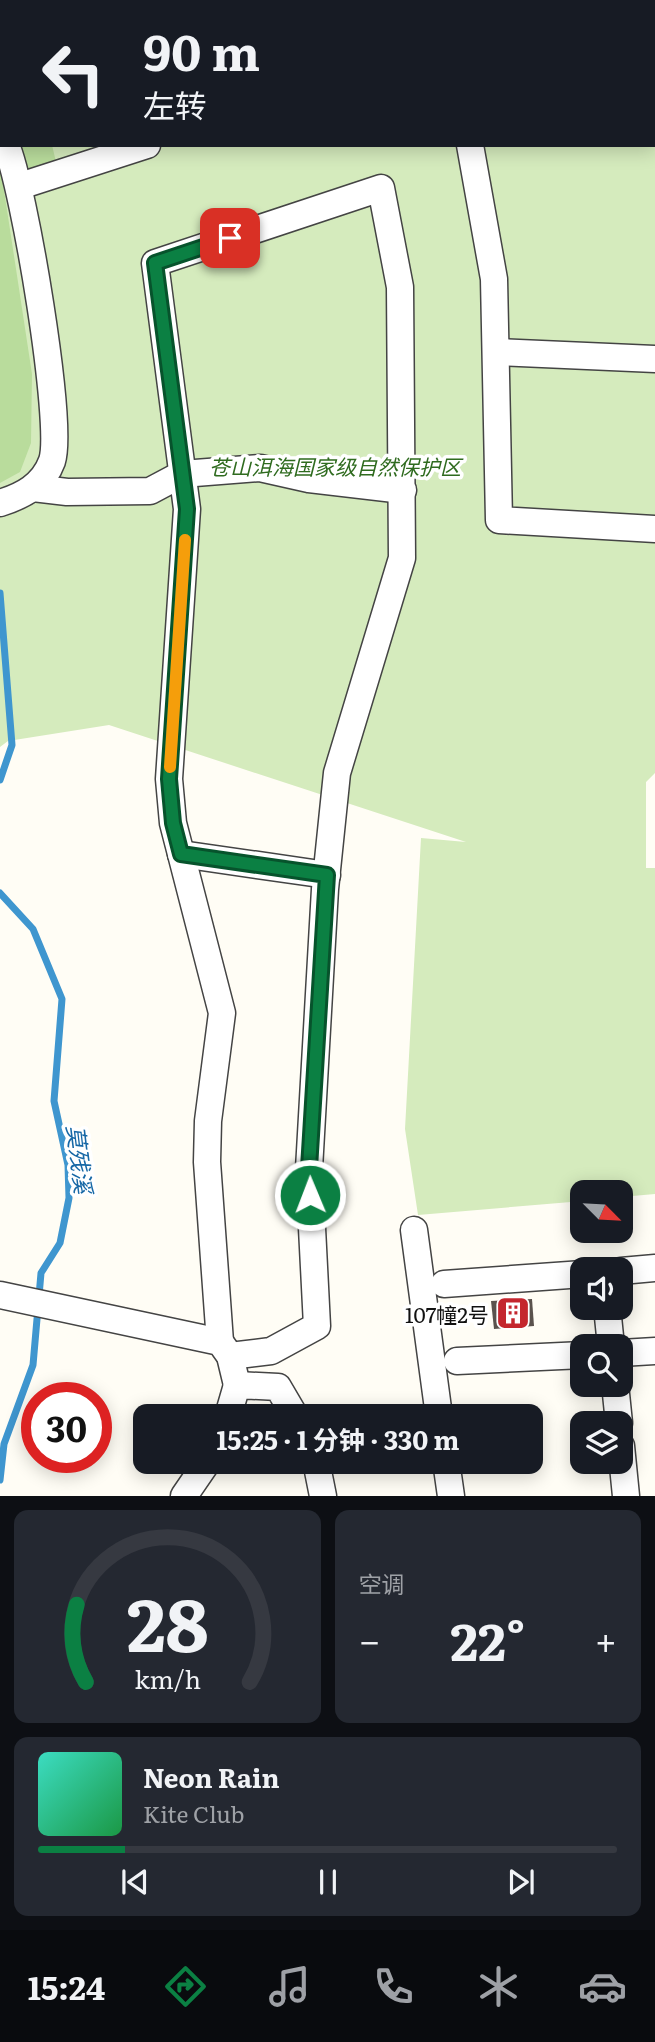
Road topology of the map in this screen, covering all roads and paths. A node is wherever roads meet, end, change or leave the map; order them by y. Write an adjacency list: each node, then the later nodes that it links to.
1 (7, 147): 4 (street)
2 (141, 147): 4 (street)
3 (470, 147): 5 (street)
4 (20, 186): 9 (street)
5 (498, 352): 6 (street); 10 (street)
6 (655, 359)
7 (182, 474): 8 (street); 8 (street); 9 (street); 11 (street)
8 (403, 490): 12 (street)
9 (19, 495)
10 (655, 530)
11 (181, 854): 12 (street); 19 (street)
12 (327, 875): 21 (street)
13 (414, 1230): 29 (street)
14 (655, 1268): 15 (street)
15 (633, 1270)
16 (570, 1275): 17 (street)
17 (444, 1284)
18 (12, 1298): 19 (street)
19 (225, 1349): 21 (street); 25 (street)
20 (655, 1350): 22 (street)
21 (271, 1351): 26 (street)
22 (633, 1352)
23 (570, 1356): 24 (street)
24 (457, 1361)
25 (237, 1385): 26 (street); 27 (street)
26 (278, 1387): 28 (street)
27 (232, 1404)
28 (288, 1404)
29 (437, 1404)
30 (199, 1474): 34 (street)
31 (319, 1474): 35 (street)
32 (448, 1474): 36 (street)
33 (624, 1474): 37 (street)
34 (184, 1496)
35 (323, 1496)
36 (451, 1496)
37 (626, 1496)

